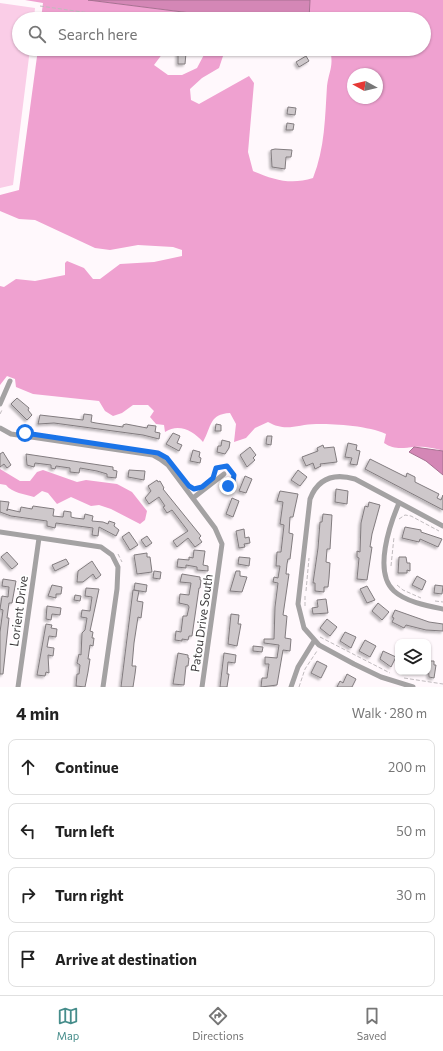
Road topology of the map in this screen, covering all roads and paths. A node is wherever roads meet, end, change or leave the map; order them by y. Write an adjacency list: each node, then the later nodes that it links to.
1 (40, 6): 2 (path)
2 (82, 12)
3 (10, 381): 4 (street)
4 (0, 405): 5 (path)
5 (0, 414)
6 (0, 428): 10 (street, Patou Drive South)
7 (224, 474): 10 (street)
8 (213, 478): 9 (path)
9 (215, 487)
10 (193, 498): 36 (street, Patou Drive South)
11 (399, 503): 13 (street); 27 (street); 29 (street)
12 (398, 522): 15 (path)
13 (443, 526)
14 (0, 532): 17 (street)
15 (442, 532)
16 (394, 534): 21 (path)
17 (39, 538): 18 (street); 34 (street, Lorient Drive)
18 (115, 554): 20 (path); 35 (street)
19 (310, 556): 26 (path)
20 (123, 564)
21 (390, 567)
22 (396, 584): 23 (path)
23 (423, 598)
24 (432, 601): 25 (path)
25 (443, 602)
26 (305, 609)
27 (443, 609)
28 (316, 633): 31 (path)
29 (314, 641): 30 (street); 37 (street)
30 (321, 646): 38 (path); 39 (street)
31 (390, 674)
32 (402, 677): 33 (path)
33 (443, 684)
34 (18, 687)
35 (103, 687)
36 (202, 687)
37 (291, 687)
38 (299, 687)
39 (413, 687)

